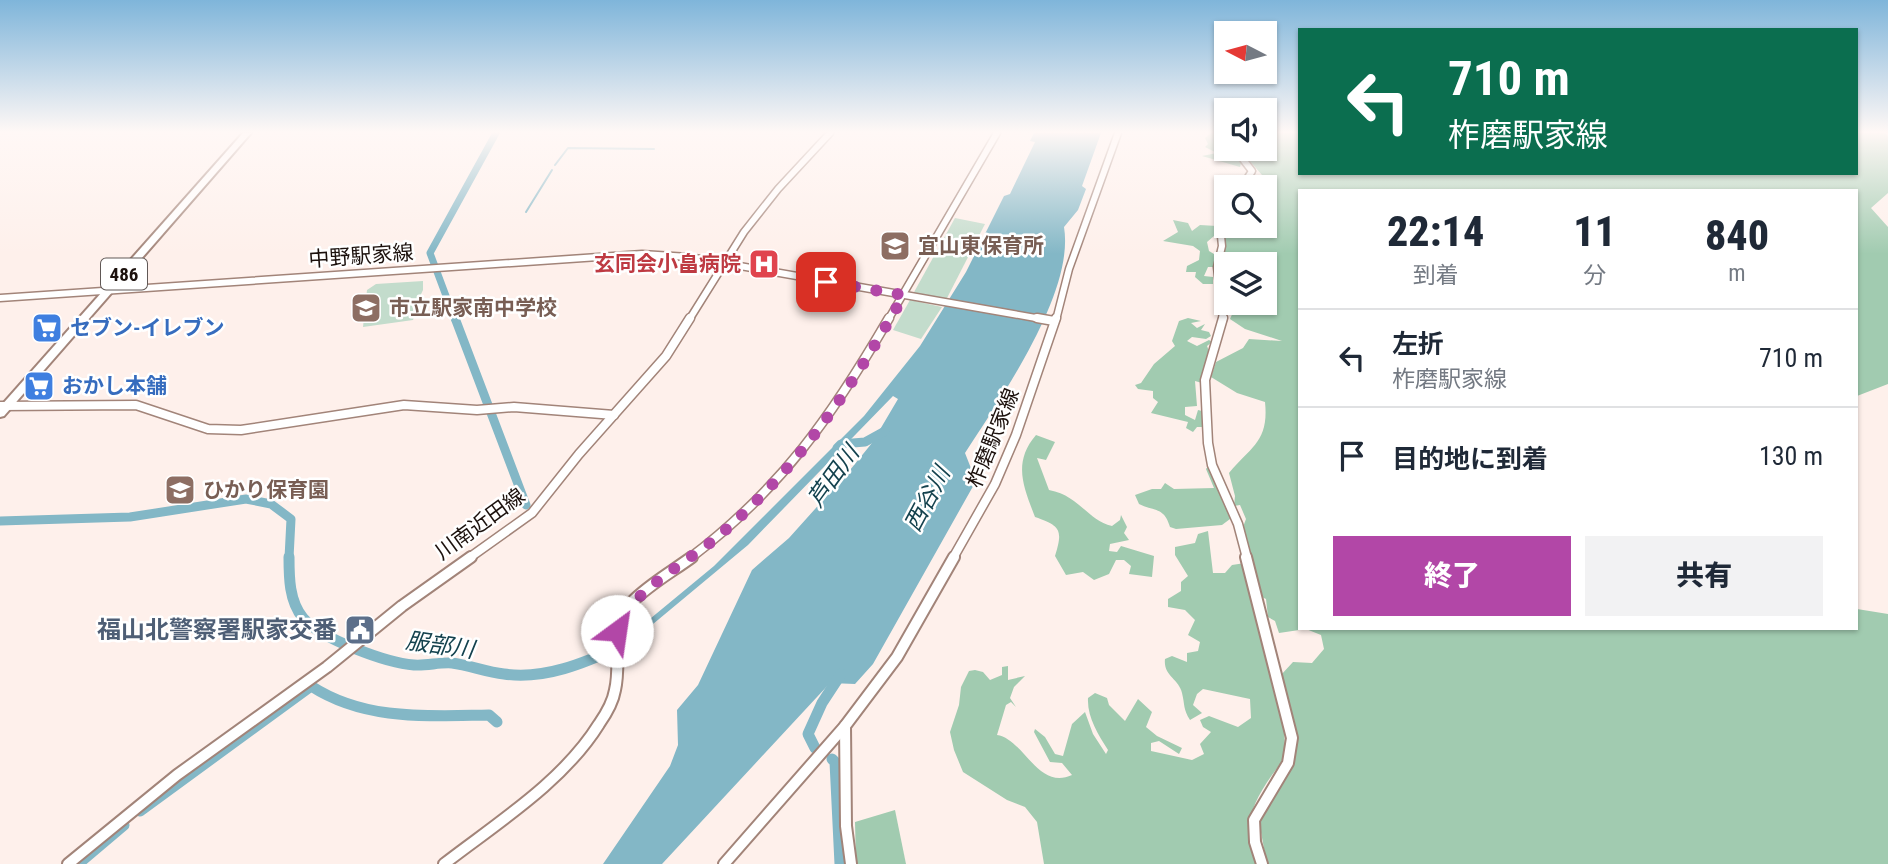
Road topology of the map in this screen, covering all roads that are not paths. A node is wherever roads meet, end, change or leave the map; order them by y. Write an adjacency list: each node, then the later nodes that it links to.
1 (209, 173): 7 (highway, 486)
2 (792, 173): 6 (street, 川南近田線)
3 (974, 173): 8 (street)
4 (1104, 173): 10 (street, 柞磨駅家線)
5 (1221, 238): 18 (street)
6 (724, 264): 7 (street, 中野駅家線); 8 (street); 12 (street, 川南近田線)
7 (106, 290): 9 (street, 中野駅家線); 11 (highway, 486)
8 (906, 295): 10 (street); 15 (street)
9 (0, 298)
10 (1053, 321): 13 (street, 柞磨駅家線)
11 (1, 408): 12 (street)
12 (614, 415): 14 (street, 川南近田線)
13 (845, 726): 16 (street, 柞磨駅家線); 17 (street)
14 (68, 864)
15 (444, 864)
16 (724, 864)
17 (852, 864)
18 (1262, 864)

